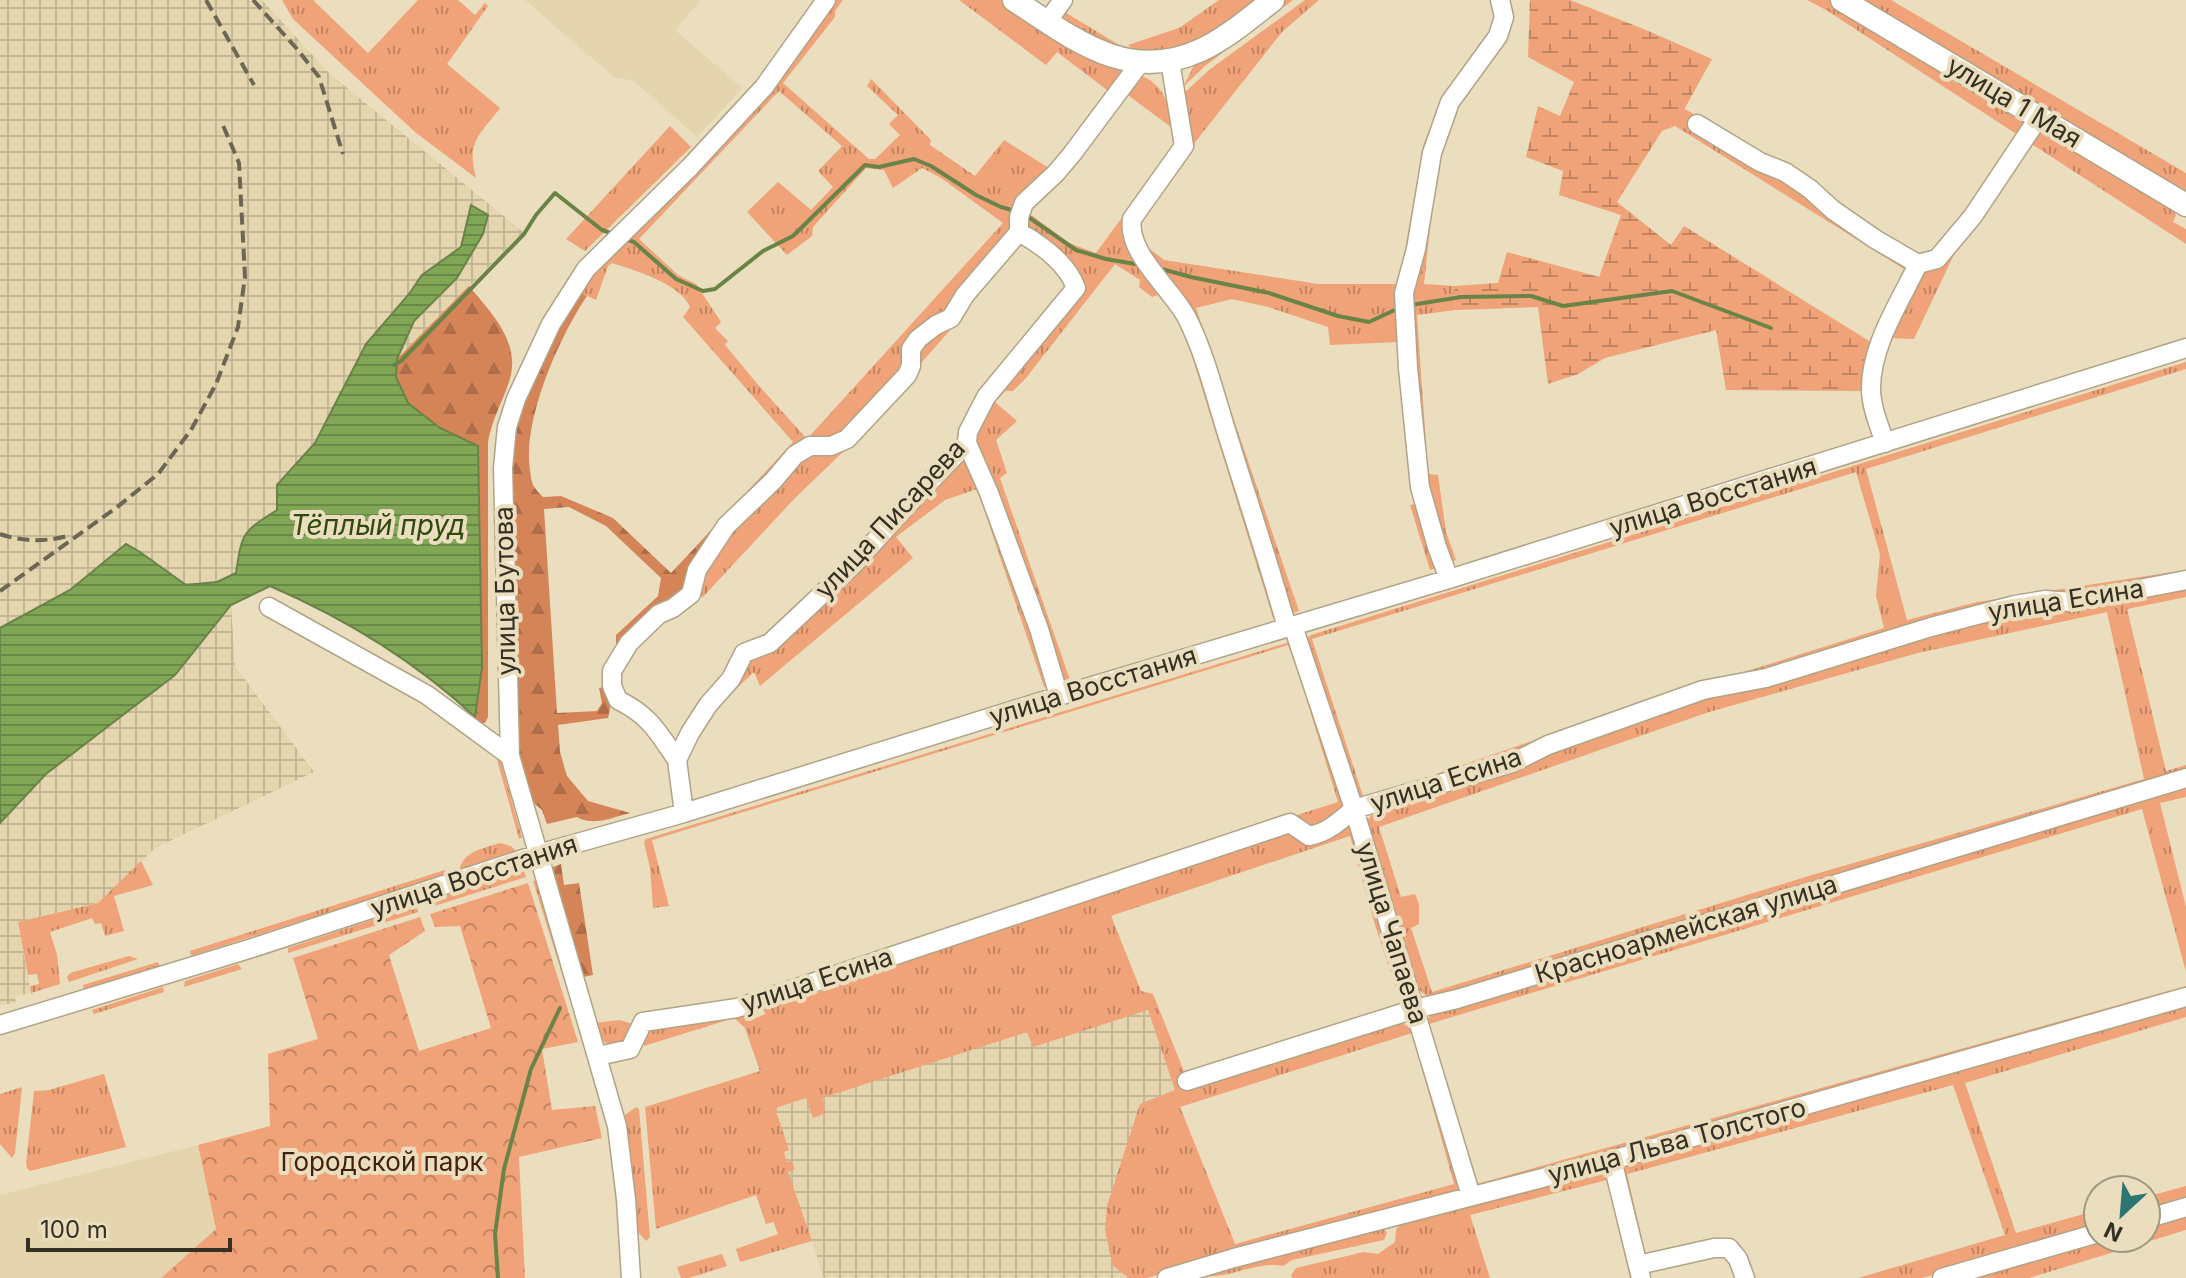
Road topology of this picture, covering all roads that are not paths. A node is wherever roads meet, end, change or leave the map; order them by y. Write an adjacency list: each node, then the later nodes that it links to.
1 (826, 0): 23 (street, улица Бутова)
2 (1014, 0): 7 (main road)
3 (1063, 0): 7 (street)
4 (1273, 0): 8 (main road)
5 (1500, 0): 18 (street)
6 (1842, 0): 10 (main road, улица 1 Мая)
7 (1047, 22): 9 (main road)
8 (1170, 61): 9 (main road); 21 (street, улица Чапаева)
9 (1140, 63): 13 (street)
10 (2039, 117): 12 (main road, улица 1 Мая); 14 (street)
11 (1697, 124): 14 (street)
12 (2186, 205)
13 (1019, 232): 16 (street, улица Писарева); 24 (street)
14 (1918, 264): 17 (street)
15 (2186, 348): 17 (street, улица Восстания)
16 (967, 443): 22 (street); 24 (street, улица Писарева)
17 (1885, 443): 18 (street, улица Восстания)
18 (1449, 579): 21 (street, улица Восстания)
19 (2186, 580): 26 (street, улица Есина)
20 (269, 607): 23 (street)
21 (1290, 627): 22 (street, улица Восстания); 26 (street, улица Чапаева)
22 (1059, 696): 27 (street, улица Восстания)
23 (510, 756): 28 (street, улица Бутова)
24 (677, 760): 27 (street)
25 (2186, 778): 30 (street, Красноармейская улица)
26 (1354, 809): 30 (street, улица Чапаева); 32 (street, улица Есина)
27 (684, 813): 28 (street, улица Восстания)
28 (538, 854): 31 (street, улица Восстания); 32 (street, улица Бутова)
29 (2186, 997): 34 (street, улица Льва Толстого)
30 (1415, 1009): 33 (street, Красноармейская улица); 35 (street, улица Чапаева)
31 (0, 1025)
32 (598, 1056): 40 (street, улица Бутова)
33 (1187, 1081)
34 (1612, 1160): 35 (street, улица Льва Толстого); 39 (street)
35 (1471, 1196): 41 (street, улица Льва Толстого)
36 (2186, 1207): 37 (street)
37 (2162, 1214)
38 (2082, 1238): 43 (street)
39 (1639, 1272): 42 (street)
40 (631, 1278)
41 (1167, 1278)
42 (1745, 1278)
43 (1942, 1278)

